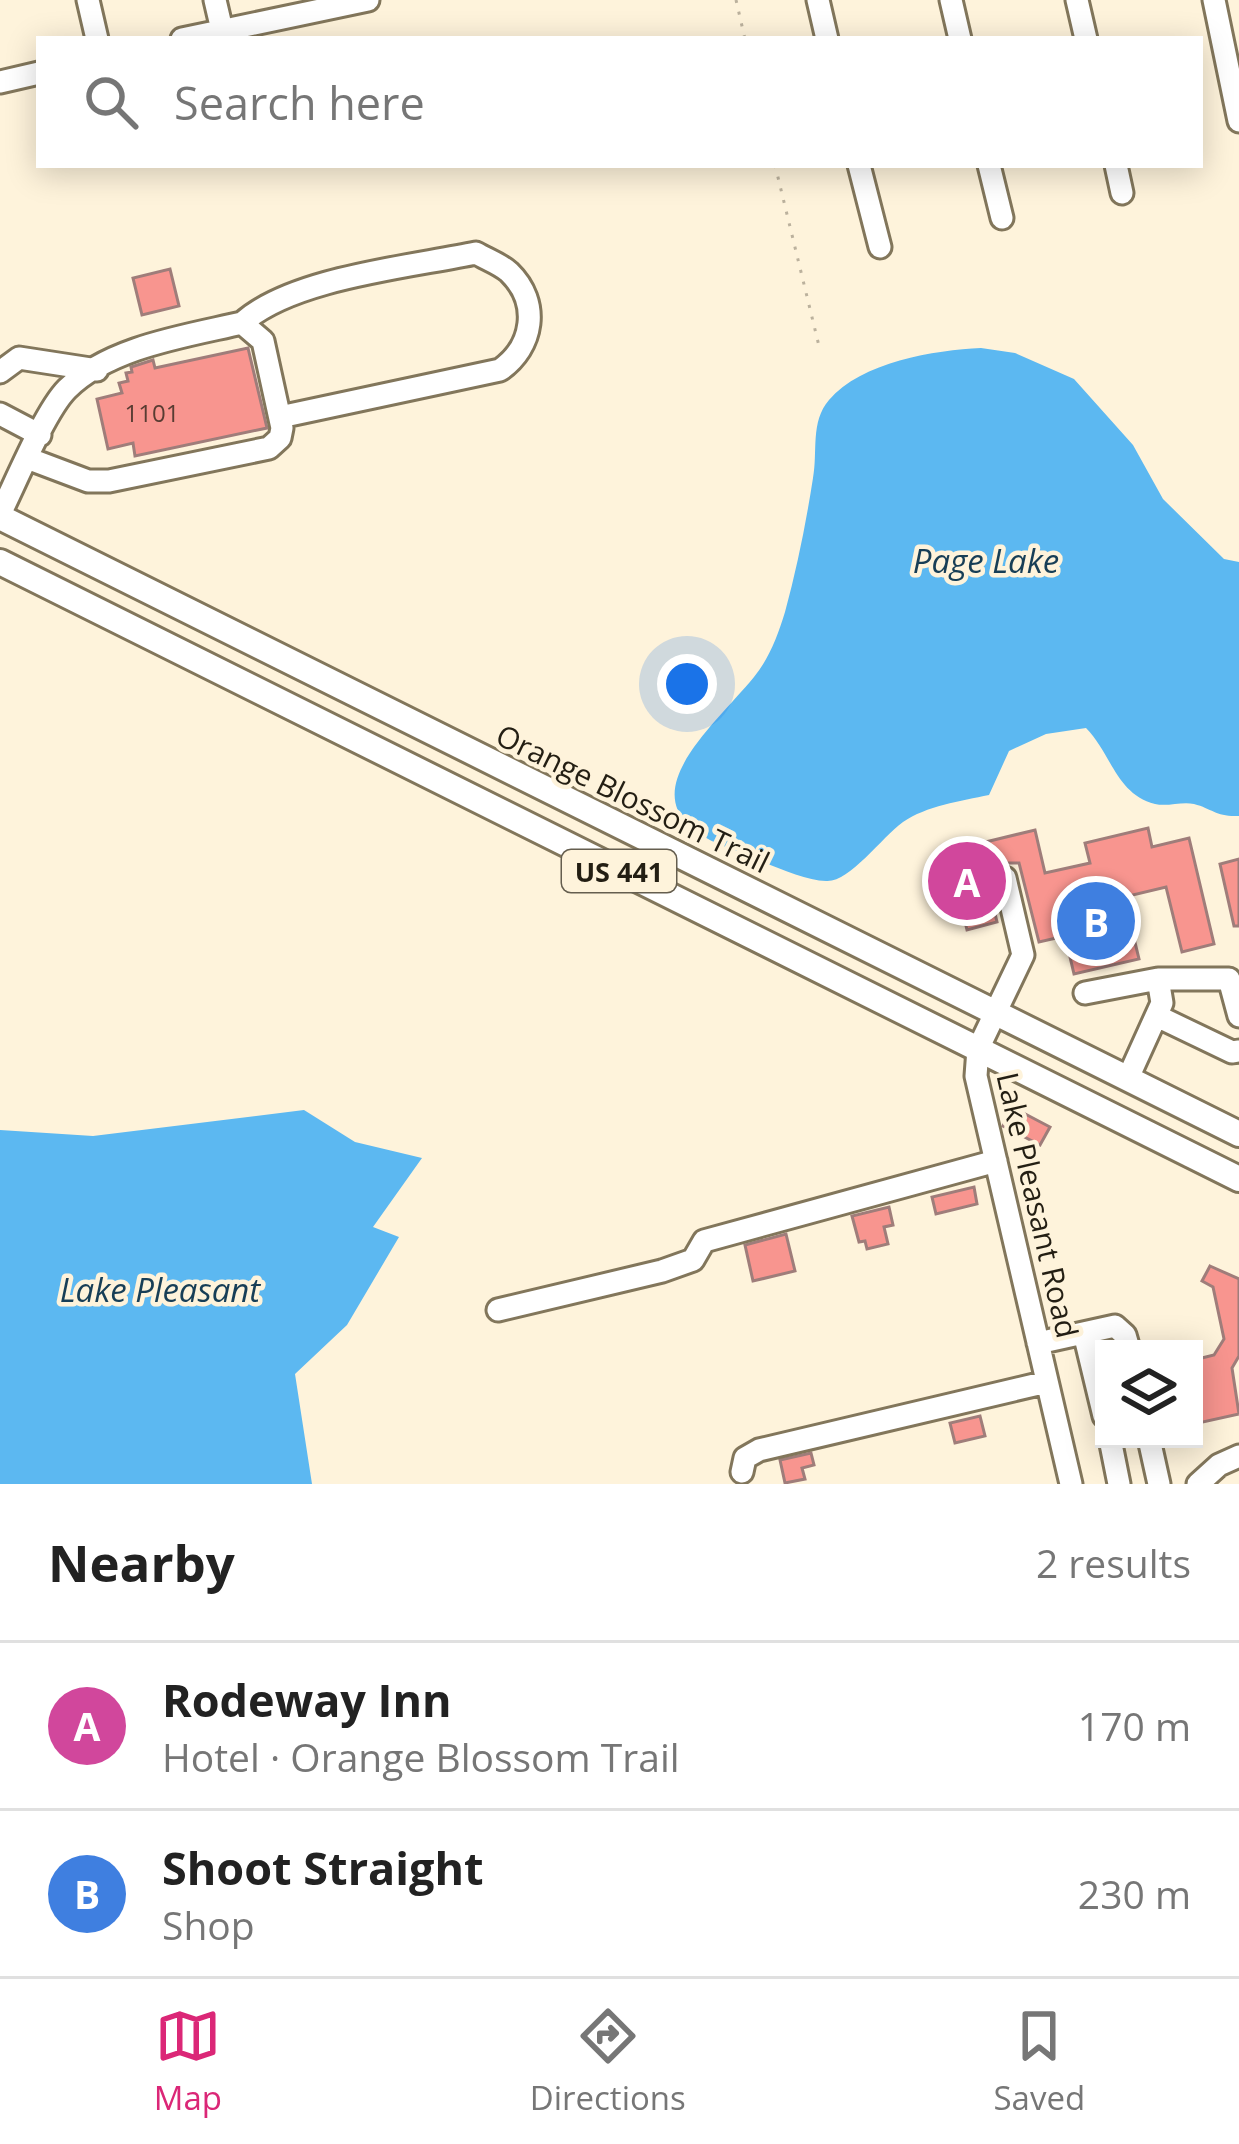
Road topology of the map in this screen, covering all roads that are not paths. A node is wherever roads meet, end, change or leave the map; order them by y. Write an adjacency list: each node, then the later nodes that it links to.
1 (88, 0): 10 (street)
2 (215, 0): 9 (street)
3 (368, 0): 8 (street)
4 (818, 0): 12 (street)
5 (951, 0): 13 (street)
6 (1078, 0): 14 (street)
7 (1214, 0): 17 (street)
8 (342, 3): 9 (street)
9 (222, 30): 11 (street)
10 (96, 36)
11 (195, 36)
12 (826, 36)
13 (959, 36)
14 (1086, 36)
15 (36, 74): 16 (street)
16 (0, 82)
17 (1238, 108)
18 (860, 168): 23 (street)
19 (990, 168): 22 (street)
20 (1117, 168): 21 (street)
21 (1122, 193)
22 (1002, 218)
23 (880, 248)
24 (242, 322): 25 (street); 28 (street); 28 (street)
25 (97, 370): 26 (street); 29 (street)
26 (0, 372)
27 (0, 414): 29 (street)
28 (280, 417): 30 (street)
29 (40, 435): 30 (street)
30 (27, 458): 31 (street)
31 (0, 515): 36 (main road, Orange Blossom Trail / US 441)
32 (0, 562): 39 (main road, US 441)
33 (1005, 878): 36 (street, Lake Pleasant Road)
34 (1158, 980): 35 (street); 37 (street); 38 (street)
35 (1085, 993)
36 (997, 1012): 39 (street, Lake Pleasant Road); 41 (main road, Orange Blossom Trail / US 441)
37 (1157, 1016): 40 (street); 41 (street)
38 (1239, 1016)
39 (978, 1049): 43 (street, Lake Pleasant Road); 44 (main road, US 441)
40 (1239, 1051)
41 (1128, 1078): 42 (main road, Orange Blossom Trail / US 441)
42 (1236, 1127)
43 (996, 1161): 45 (street); 48 (street, Lake Pleasant Road)
44 (1239, 1179)
45 (498, 1310)
46 (1084, 1333): 47 (street); 48 (street); 49 (street)
47 (1126, 1340)
48 (1038, 1343): 50 (street, Lake Pleasant Road)
49 (1095, 1379)
50 (1047, 1382): 54 (street); 55 (street, Lake Pleasant Road)
51 (1112, 1448): 56 (street)
52 (1151, 1448): 57 (street)
53 (1239, 1456): 58 (street)
54 (742, 1472)
55 (1071, 1484)
56 (1119, 1484)
57 (1159, 1484)
58 (1198, 1484)

